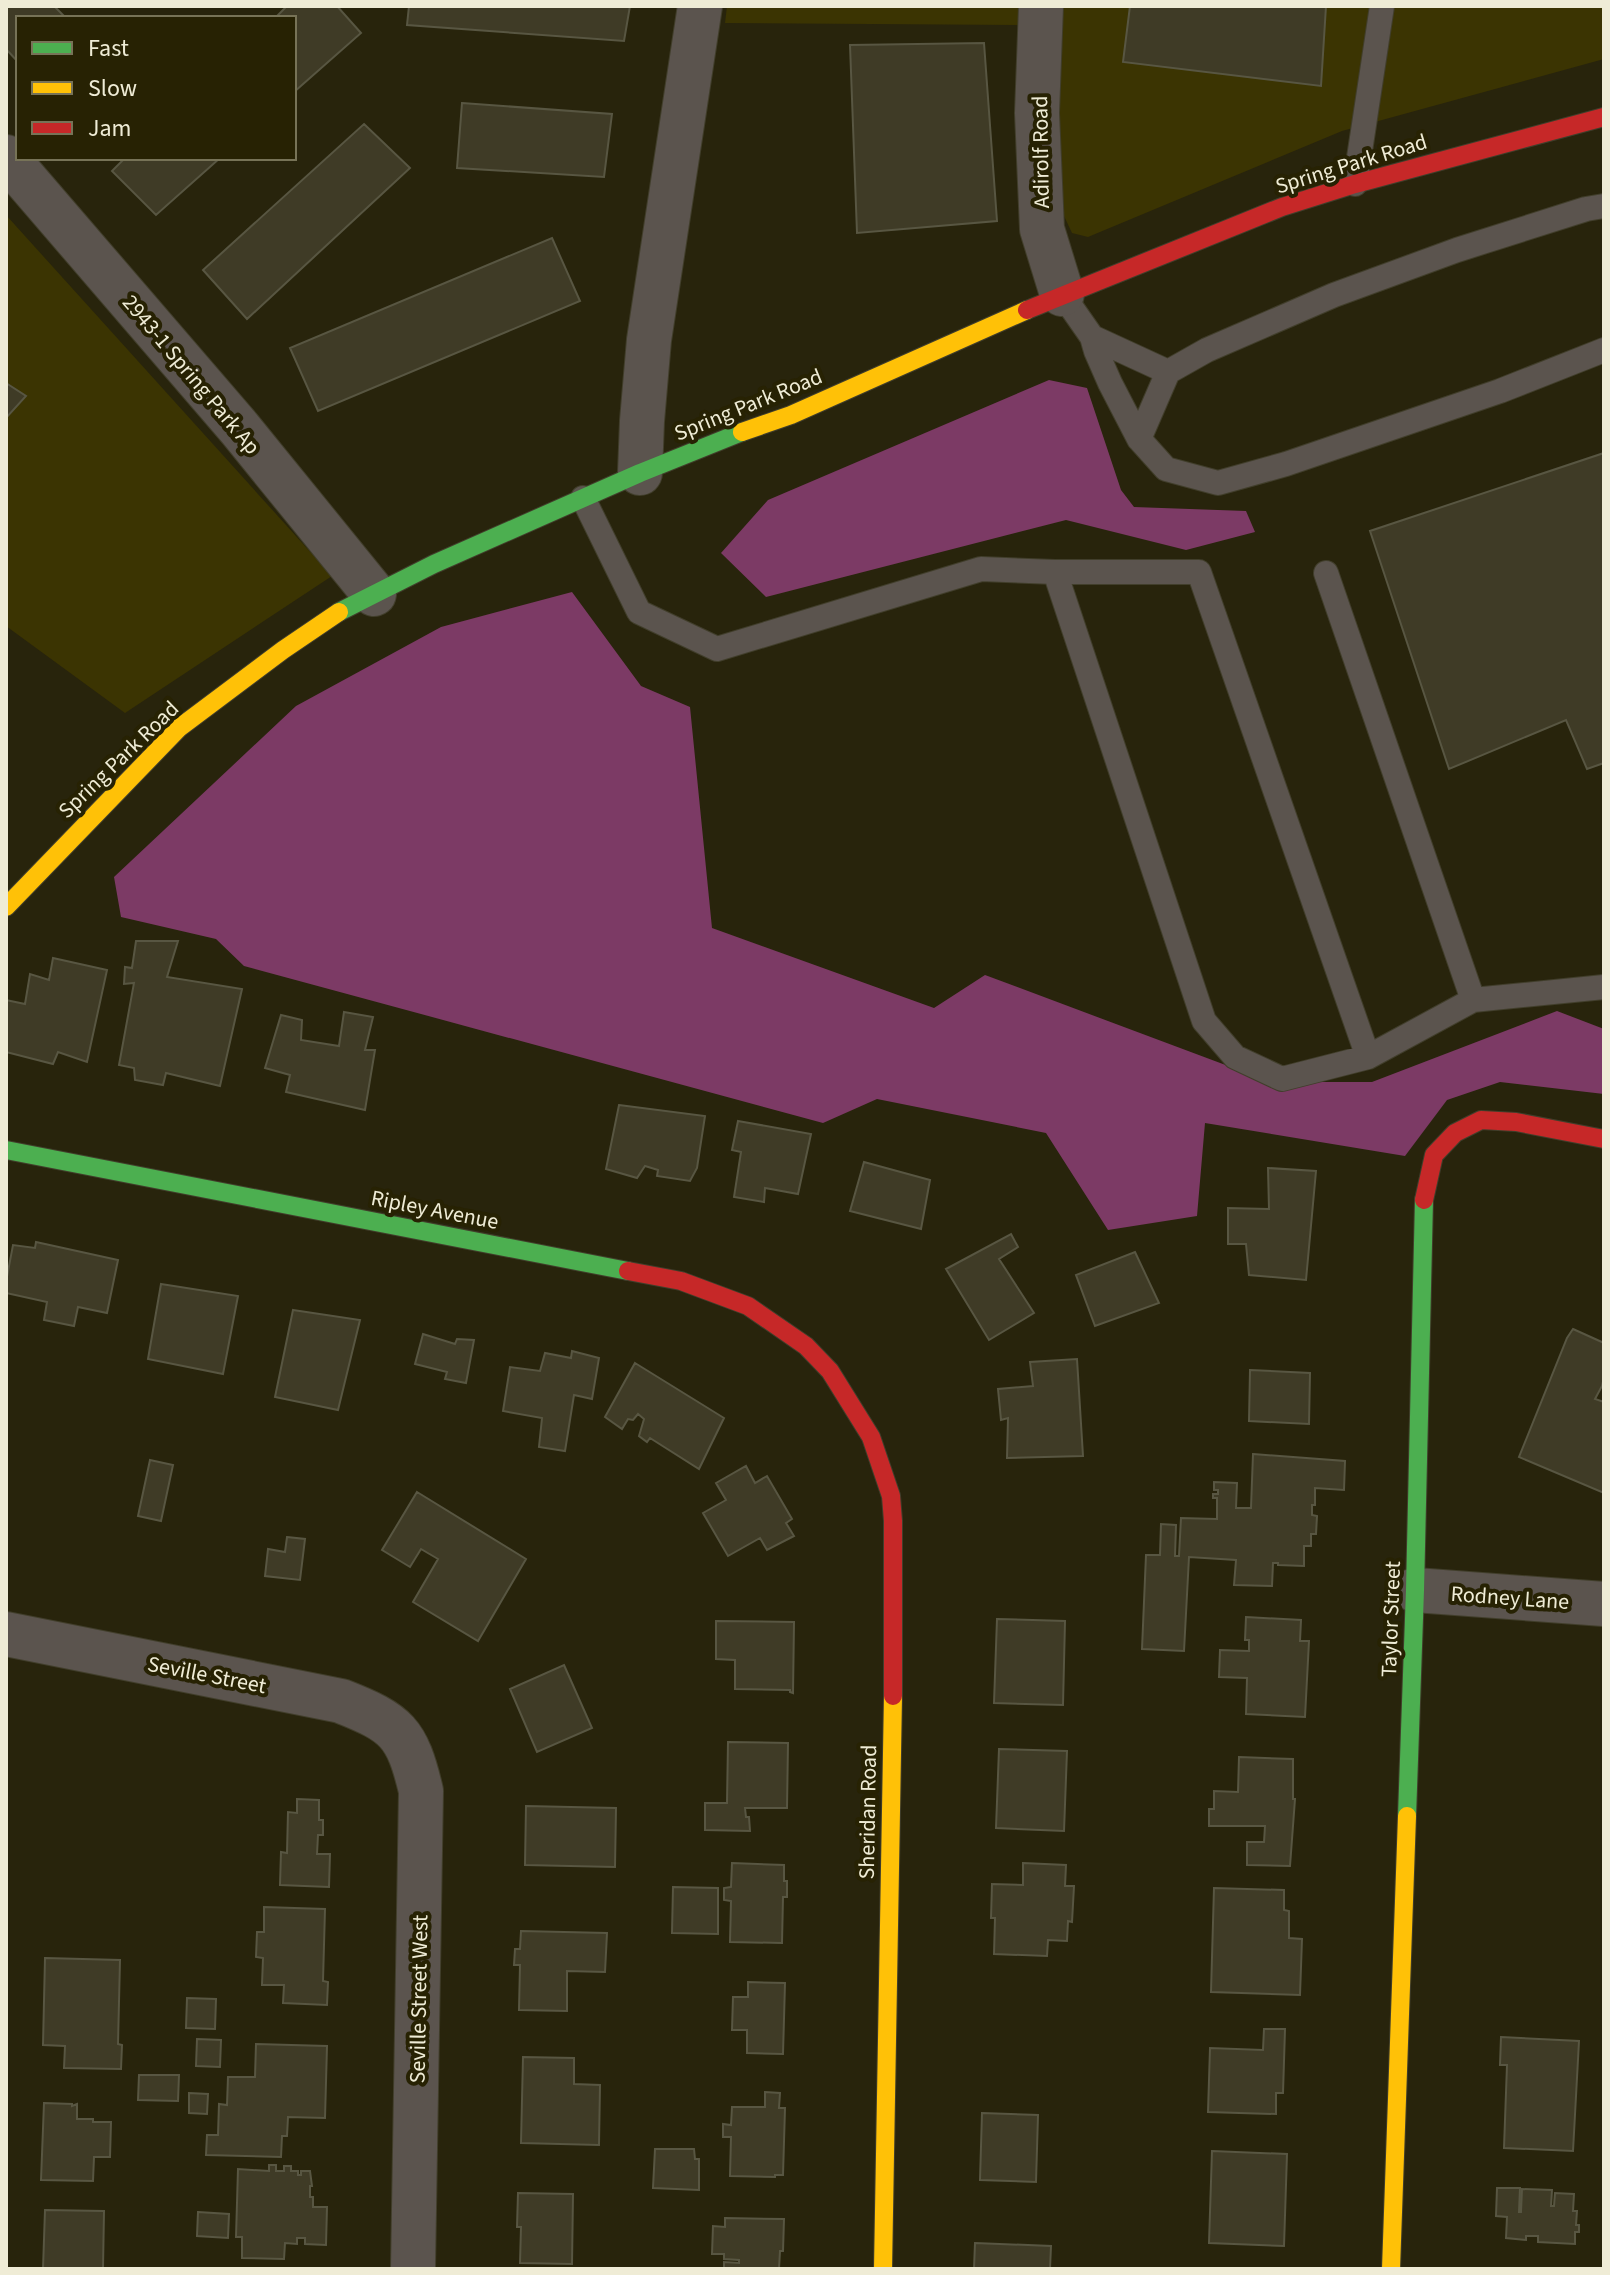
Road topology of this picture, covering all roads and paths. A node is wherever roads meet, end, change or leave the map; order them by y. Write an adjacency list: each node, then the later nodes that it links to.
1 (700, 6): 13 (street)
2 (1041, 6): 8 (street, Adirolf Road)
3 (1382, 6): 6 (lane)
4 (1604, 117): 6 (street, Spring Park Road)
5 (6, 157): 17 (street, 2943-1 Spring Park Ap)
6 (1355, 184): 8 (street, Spring Park Road)
7 (1604, 206): 11 (lane)
8 (1062, 294): 9 (lane); 13 (street, Spring Park Road)
9 (1092, 337): 11 (lane); 12 (lane)
10 (1604, 350): 12 (lane)
11 (1168, 372): 12 (lane)
12 (1139, 439)
13 (640, 473): 14 (street, Spring Park Road)
14 (583, 498): 15 (lane); 17 (street, Spring Park Road)
15 (1055, 572): 21 (lane); 21 (lane)
16 (1326, 573): 20 (lane)
17 (374, 594): 18 (street, Spring Park Road)
18 (6, 907)
19 (1604, 987): 20 (lane)
20 (1473, 1000): 21 (lane)
21 (1368, 1057)
22 (1604, 1139): 25 (street, Taylor Street)
23 (6, 1150): 24 (street, Ripley Avenue)
24 (830, 1371): 30 (street, Sheridan Road)
25 (1415, 1590): 26 (street, Rodney Lane); 31 (street, Taylor Street)
26 (1604, 1604)
27 (6, 1634): 28 (street, Seville Street)
28 (400, 1733): 29 (street, Seville Street West)
29 (413, 2269)
30 (883, 2269)
31 (1391, 2269)

